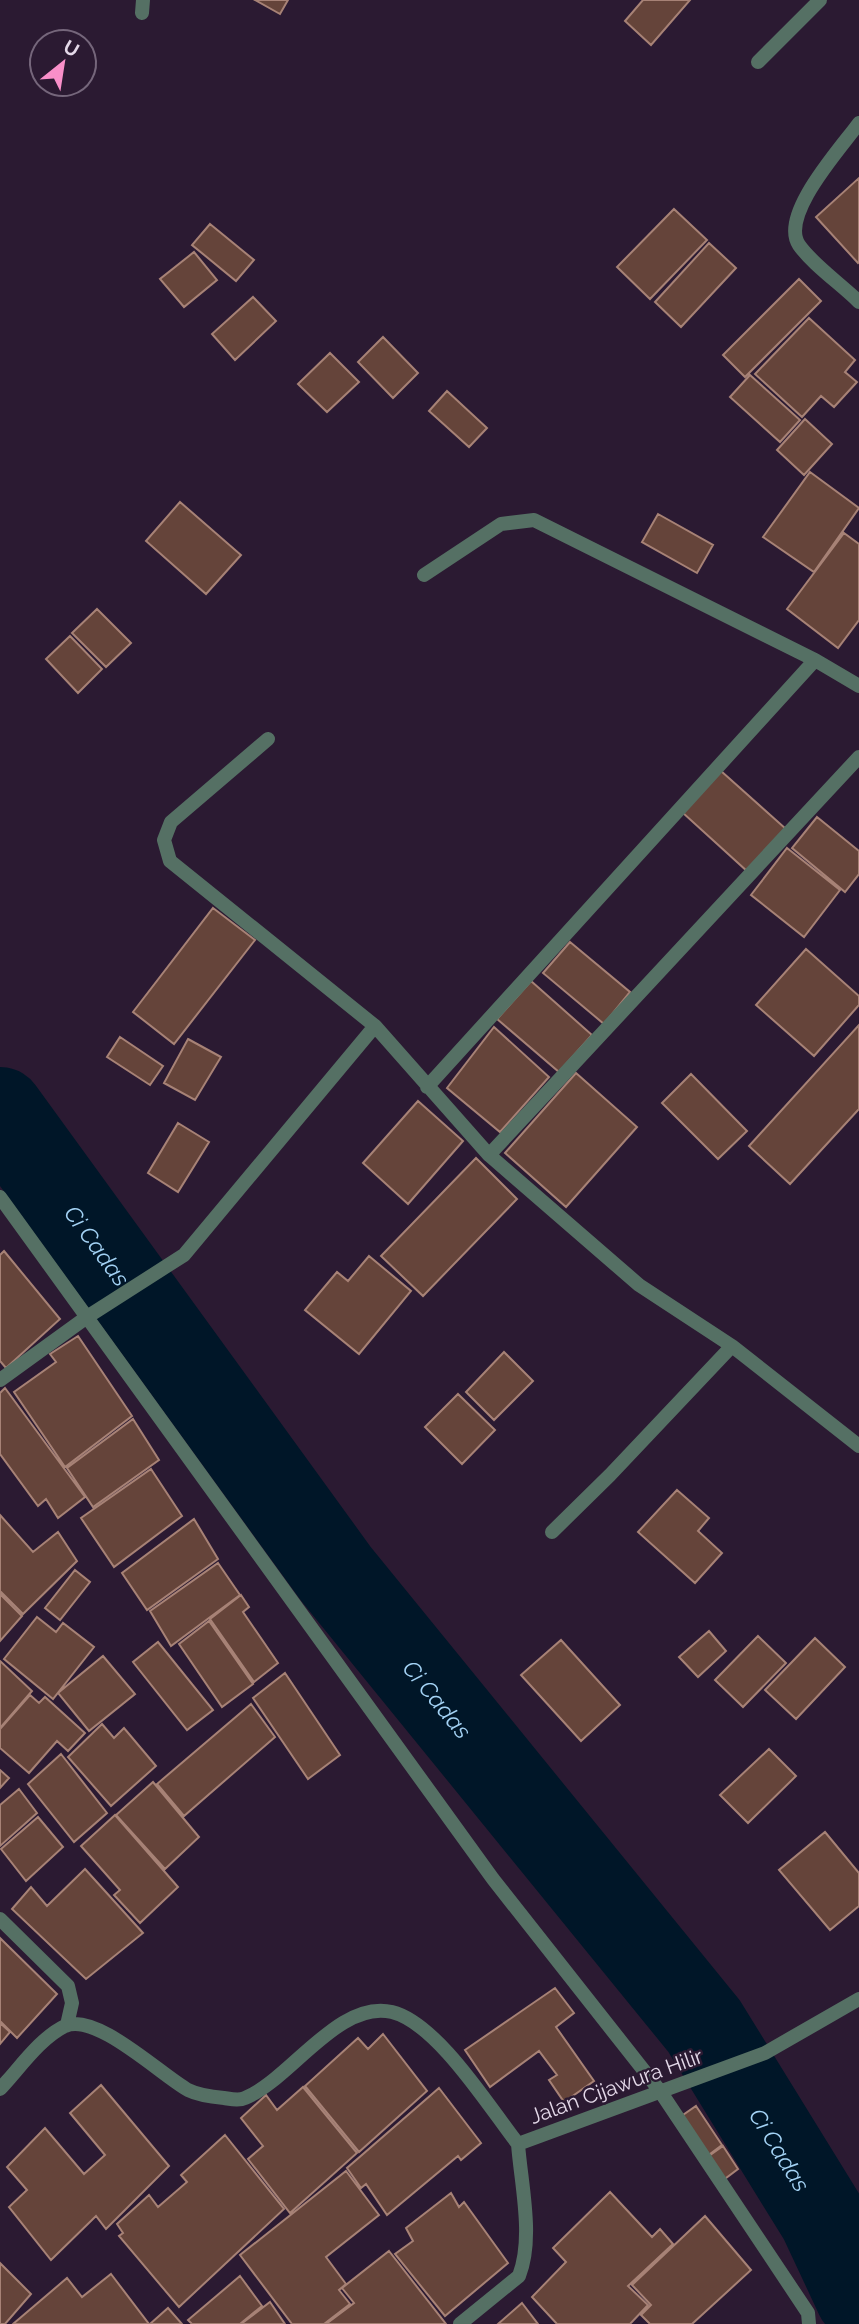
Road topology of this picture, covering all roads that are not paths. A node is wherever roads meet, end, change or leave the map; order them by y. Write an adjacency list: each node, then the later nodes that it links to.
1 (820, 0): 2 (street)
2 (758, 62)
3 (859, 122): 4 (street)
4 (859, 302)
5 (424, 575): 6 (street)
6 (816, 660): 7 (street); 11 (street)
7 (859, 686)
8 (268, 739): 10 (street)
9 (859, 757): 12 (street)
10 (376, 1026): 11 (street); 14 (street)
11 (427, 1087): 12 (street)
12 (489, 1155): 15 (street)
13 (0, 1198): 14 (street)
14 (88, 1317): 16 (street); 23 (street)
15 (732, 1346): 17 (street); 18 (street)
16 (0, 1380)
17 (859, 1446)
18 (552, 1532)
19 (0, 1919): 21 (street)
20 (859, 1999): 23 (street, Jalan Cijawura Hilir)
21 (67, 2025): 22 (street); 24 (street, Jalan Cijawura Hilir)
22 (0, 2089)
23 (660, 2091): 24 (street, Jalan Cijawura Hilir); 26 (street)
24 (518, 2144): 25 (street)
25 (460, 2324)
26 (809, 2324)

